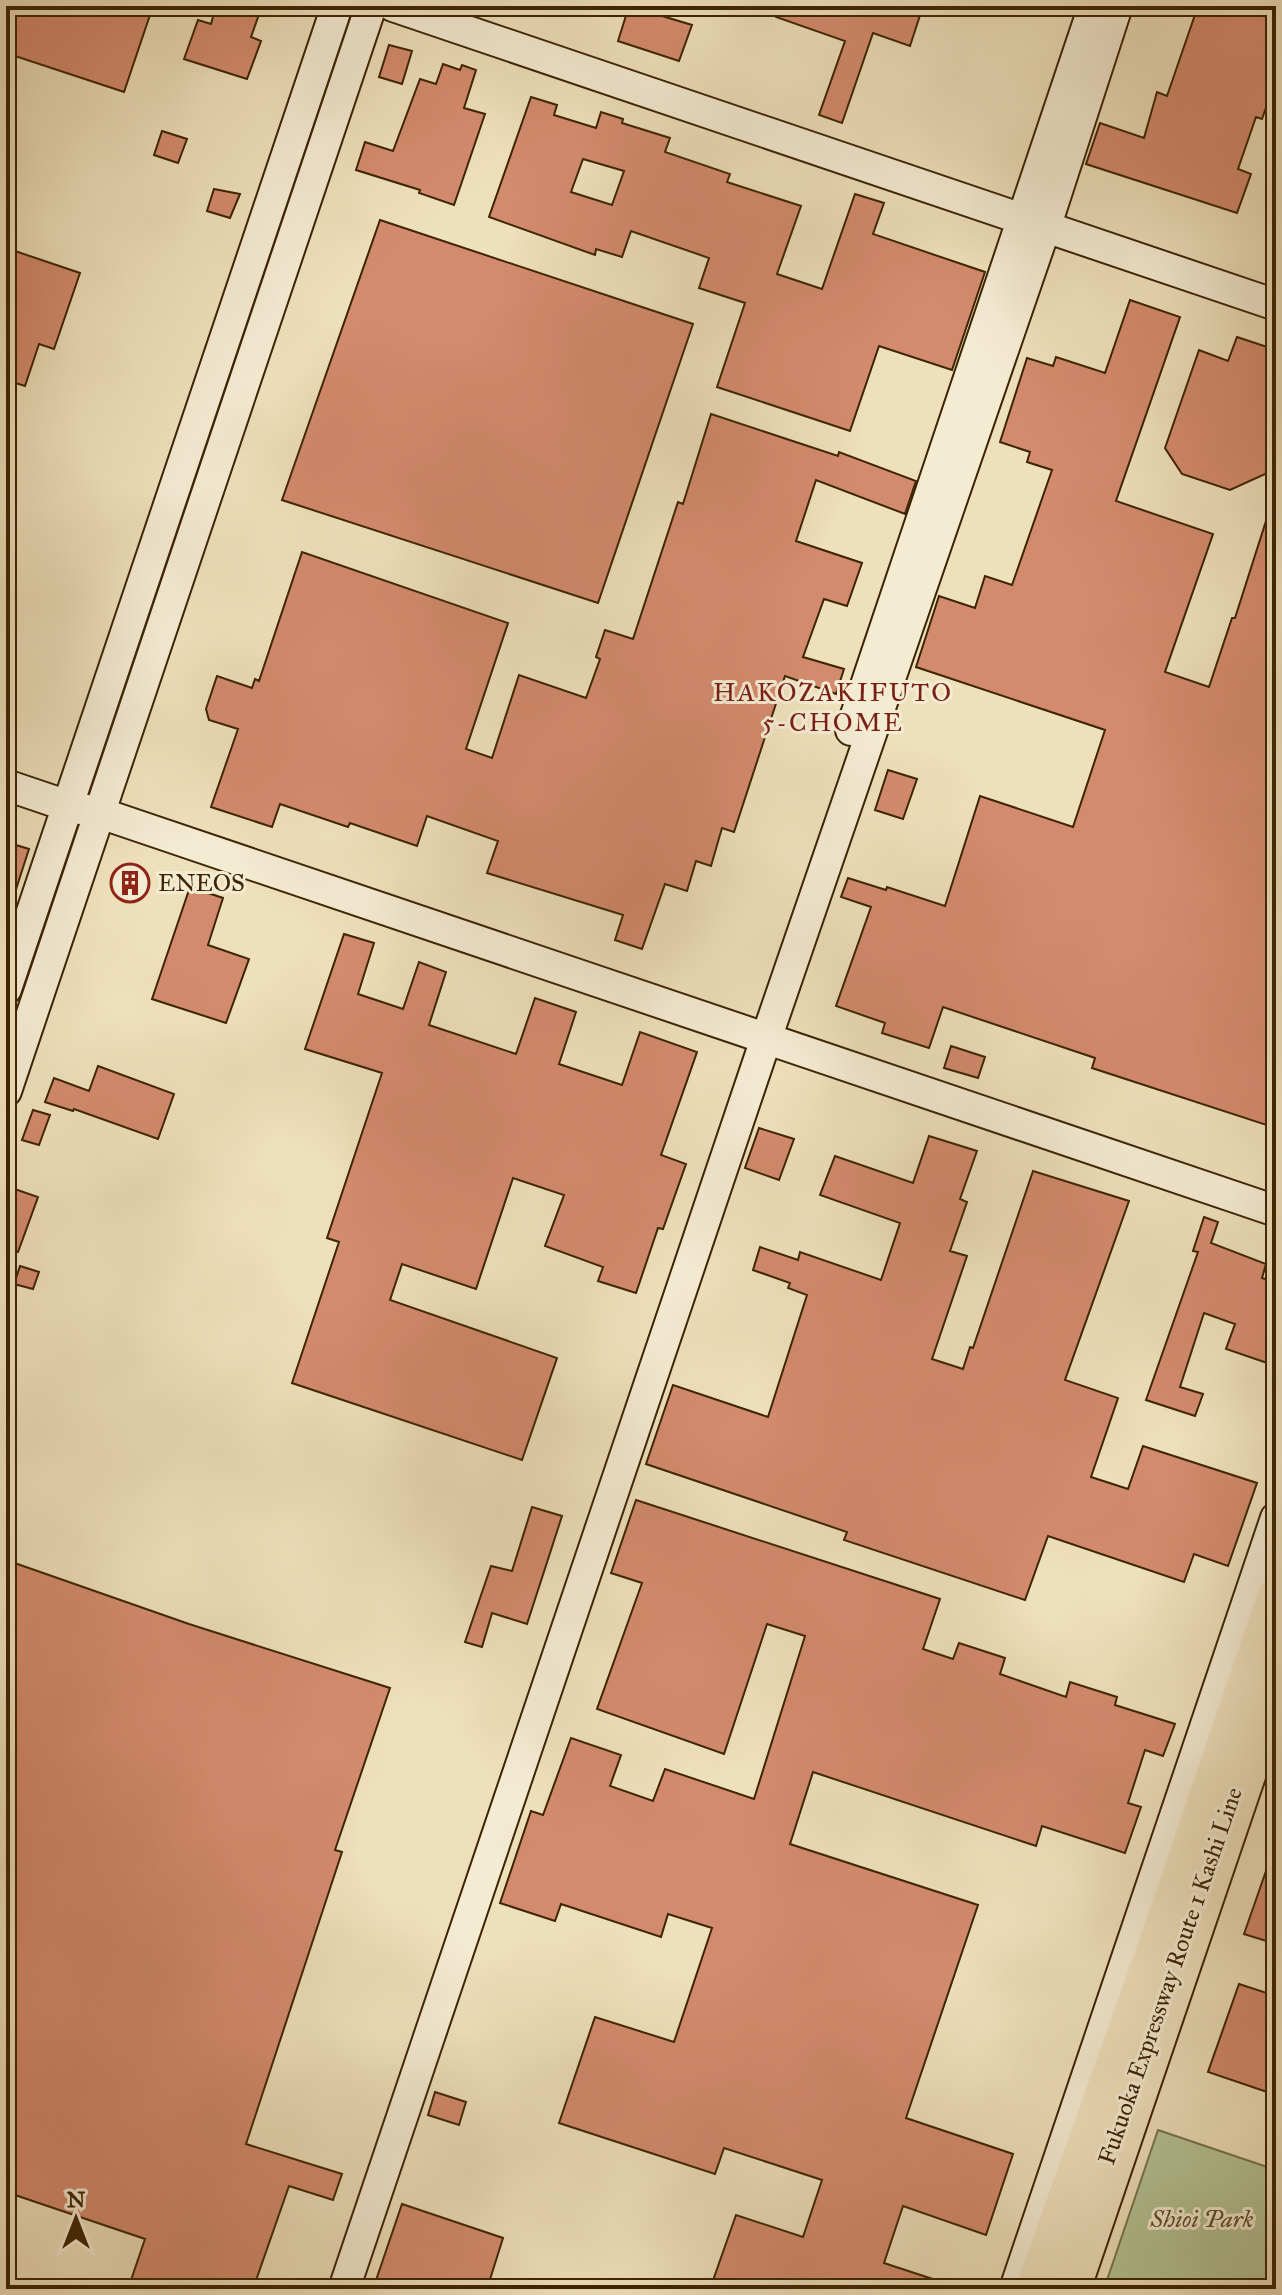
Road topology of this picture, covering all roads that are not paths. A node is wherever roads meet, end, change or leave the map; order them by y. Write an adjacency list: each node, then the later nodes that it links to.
1 (337, 6): 9 (street)
2 (371, 6): 10 (street)
3 (393, 6): 6 (street)
4 (1094, 6): 6 (street)
5 (1117, 6): 6 (street)
6 (1034, 224): 7 (street); 12 (street)
7 (1276, 305)
8 (6, 785): 9 (street)
9 (68, 806): 10 (street); 11 (street)
10 (100, 813): 12 (street); 13 (street)
11 (6, 989)
12 (757, 1036): 14 (street); 18 (street); 19 (street)
13 (6, 1091)
14 (1276, 1211)
15 (1276, 1518): 20 (street)
16 (1273, 1631): 21 (highway); 22 (highway, Fukuoka Expressway Route 1 Kashi Line)
17 (1276, 1688): 23 (highway, Fukuoka Expressway Route 1 Kashi Line); 24 (street)
18 (323, 2289)
19 (344, 2289)
20 (1015, 2289)
21 (1035, 2289)
22 (1063, 2289)
23 (1071, 2289)
24 (1078, 2289)

